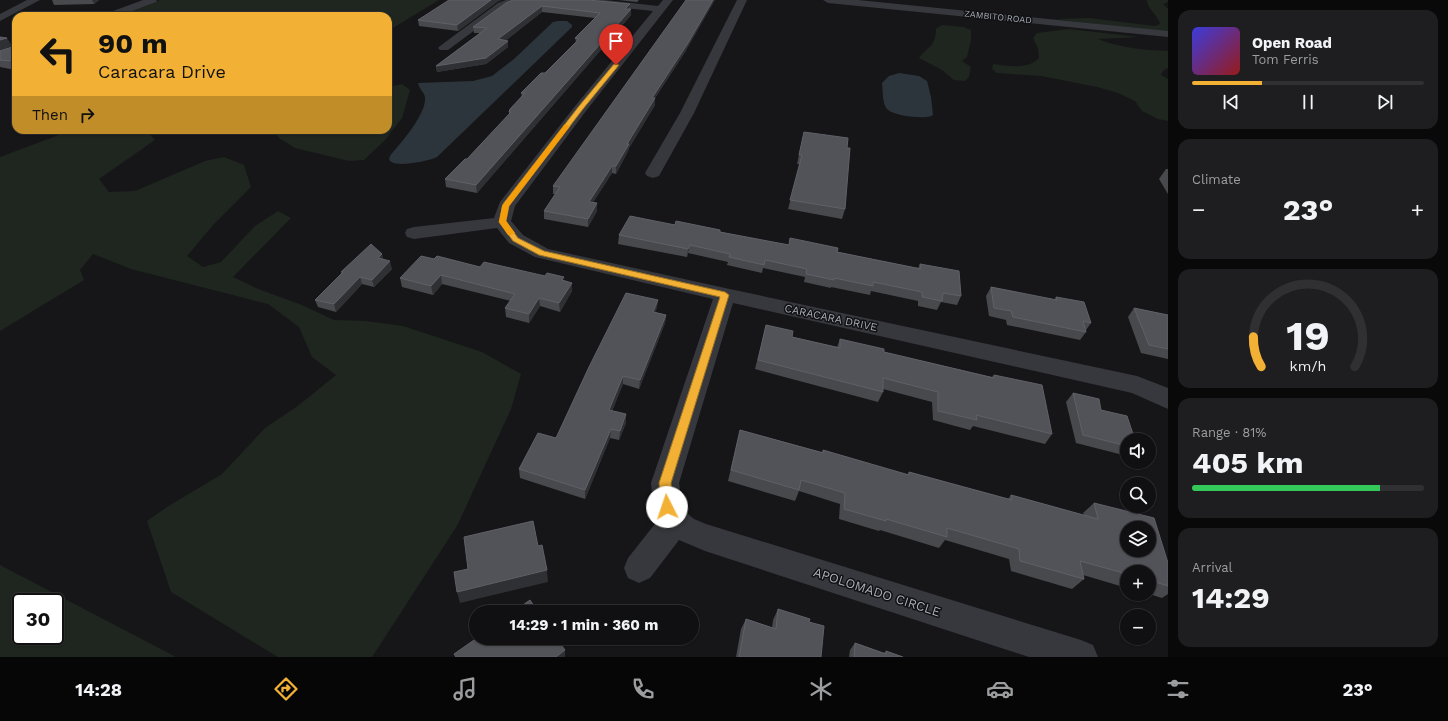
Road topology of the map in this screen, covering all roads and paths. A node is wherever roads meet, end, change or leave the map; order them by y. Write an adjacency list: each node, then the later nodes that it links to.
1 (35, 0): 8 (street)
2 (152, 0): 9 (street)
3 (515, 0): 13 (street)
4 (577, 0): 7 (street)
5 (742, 0): 14 (street)
6 (828, 0): 12 (street, ZAMBITO ROAD)
7 (664, 5): 15 (street)
8 (14, 12)
9 (120, 12)
10 (12, 13): 11 (street)
11 (0, 18)
12 (1168, 34)
13 (444, 48)
14 (653, 173)
15 (502, 222): 16 (street); 17 (street, CARACARA DRIVE)
16 (414, 233)
17 (725, 295): 18 (street, CARACARA DRIVE); 19 (street)
18 (1168, 400)
19 (674, 523): 20 (street); 21 (street, APOLOMADO CIRCLE)
20 (639, 568)
21 (1081, 657)

